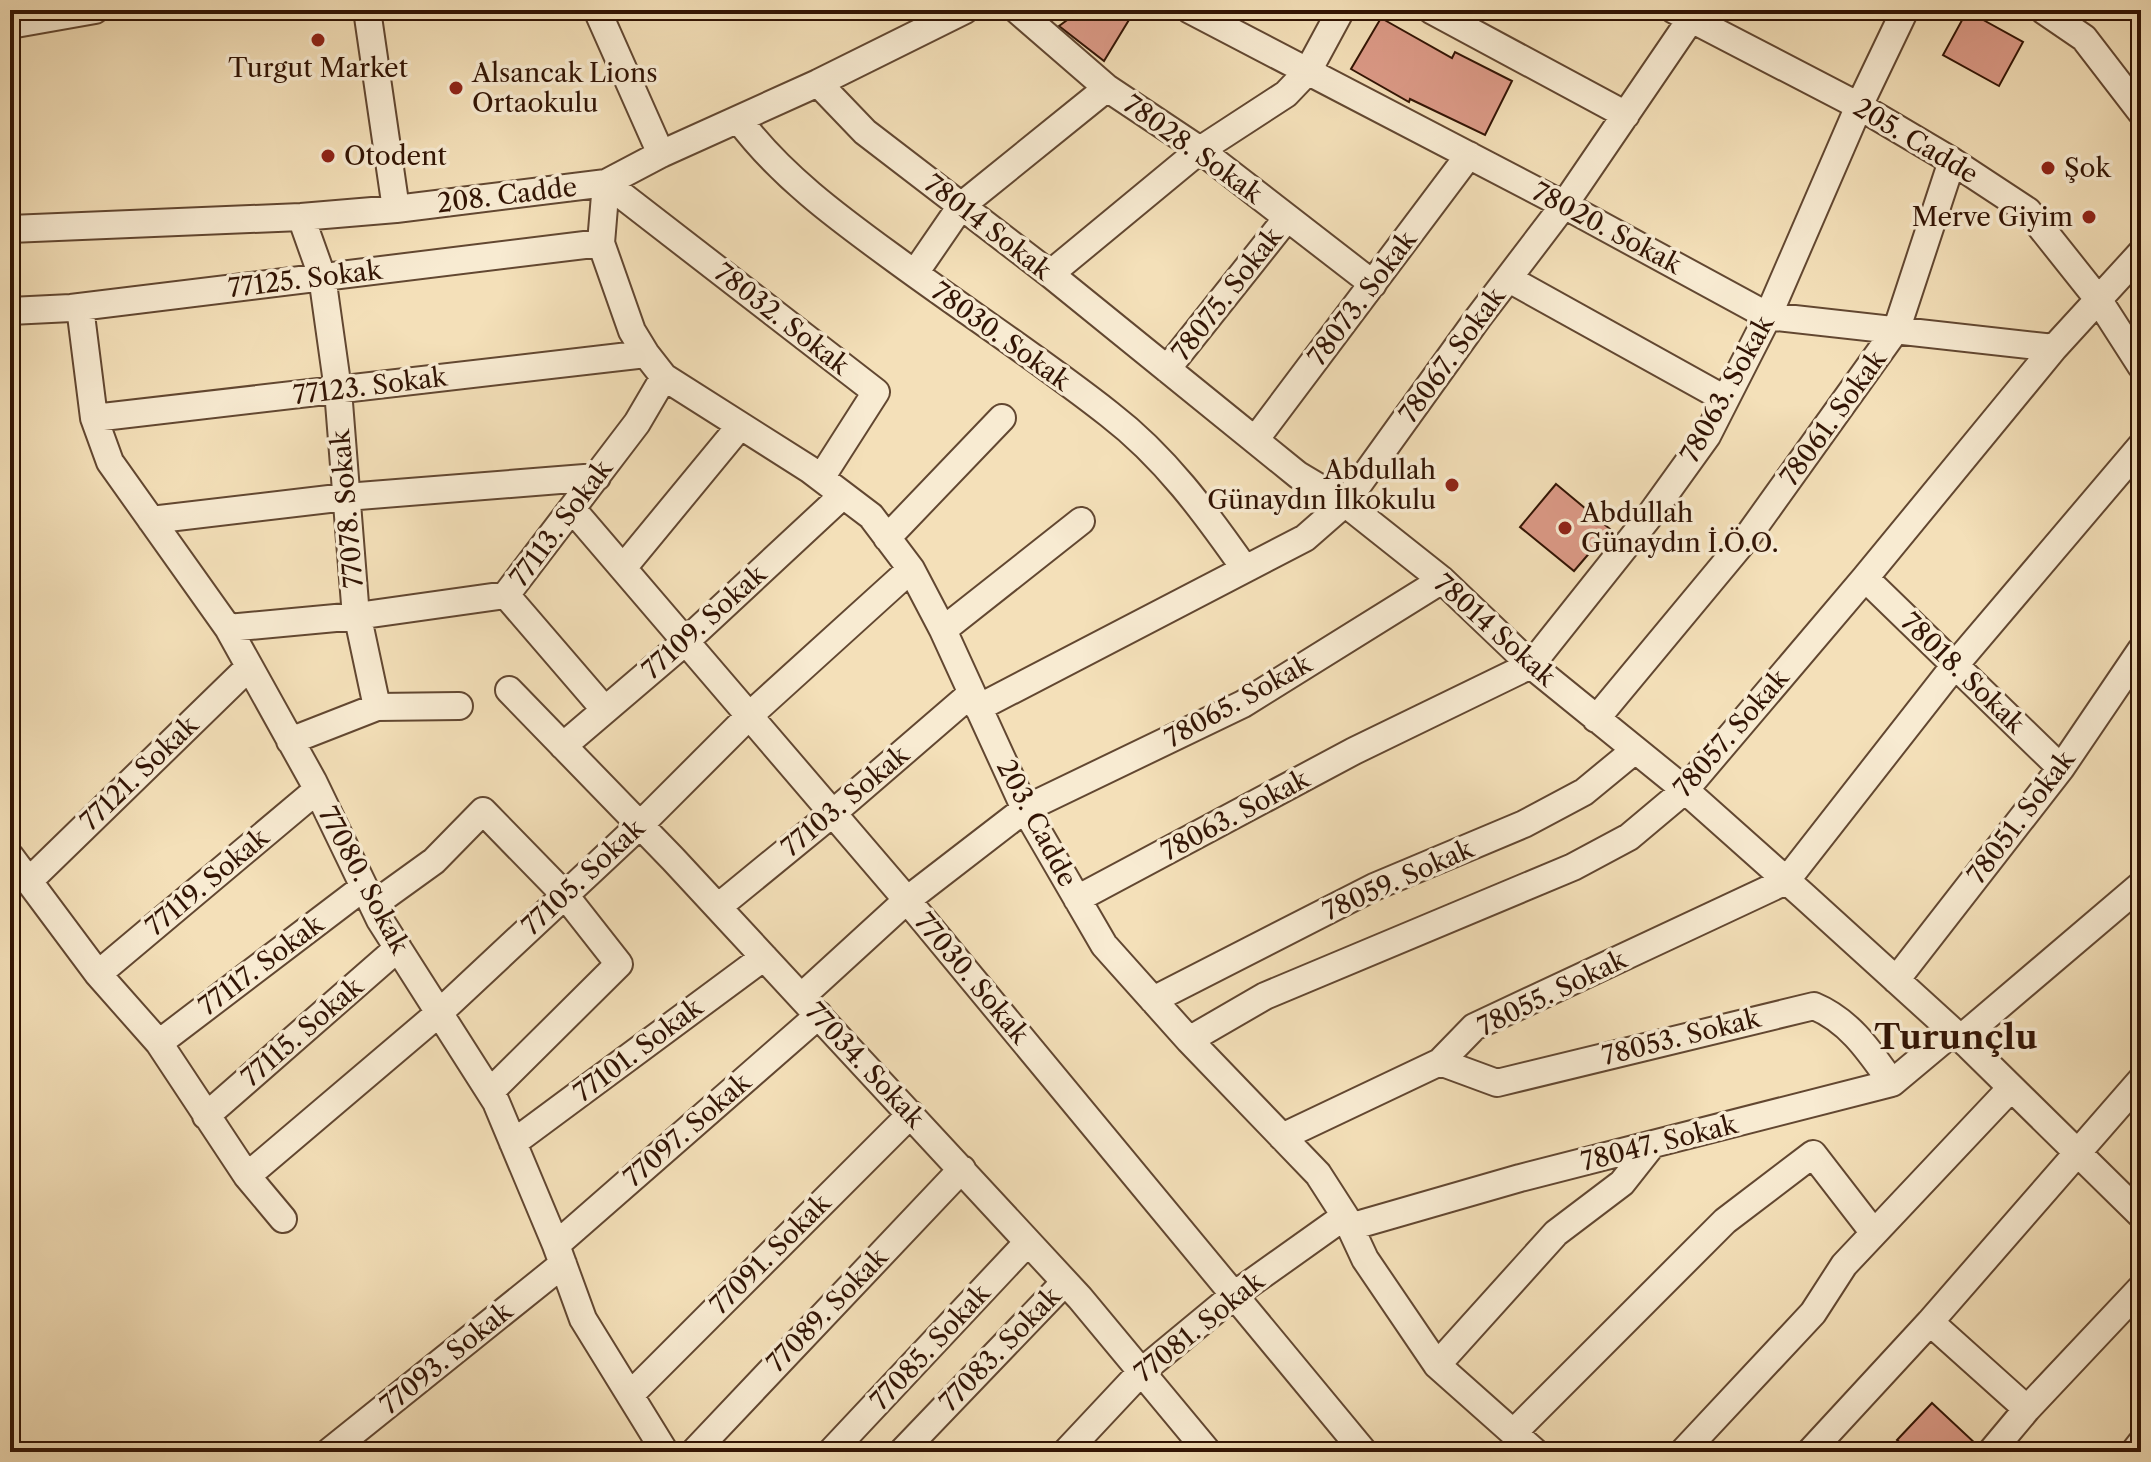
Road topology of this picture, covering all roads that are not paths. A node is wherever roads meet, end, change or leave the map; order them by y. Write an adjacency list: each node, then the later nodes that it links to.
1 (95, 10): 12 (street)
2 (367, 10): 27 (street)
3 (597, 10): 21 (street)
4 (965, 10): 14 (street, 208. Cadde)
5 (1017, 10): 15 (street, 78028. Sokak)
6 (1190, 10): 13 (street, 78020. Sokak)
7 (1341, 10): 13 (street)
8 (1431, 10): 18 (street)
9 (1905, 10): 16 (street, 78063. Sokak)
10 (2043, 10): 17 (street)
11 (1687, 13): 16 (street, 205. Cadde); 18 (street, 78067. Sokak)
12 (10, 25)
13 (1308, 71): 20 (street); 22 (street, 78020. Sokak)
14 (818, 83): 19 (street, 208. Cadde); 26 (street, 78014 Sokak)
15 (1107, 88): 20 (street, 78028. Sokak); 26 (street)
16 (1859, 106): 23 (street, 205. Cadde); 41 (street, 78063. Sokak)
17 (2141, 112)
18 (1626, 115): 25 (street, 78067. Sokak)
19 (739, 120): 21 (street, 208. Cadde); 33 (street, 78030. Sokak)
20 (1200, 150): 29 (street, 78028. Sokak); 34 (street)
21 (661, 154): 24 (street, 208. Cadde)
22 (1469, 155): 25 (street, 78020. Sokak); 37 (street, 78073. Sokak)
23 (1952, 161): 38 (street, 205. Cadde); 42 (street, 78061. Sokak)
24 (606, 183): 27 (street, 208. Cadde); 31 (street, 203. Cadde); 56 (street, 78032. Sokak)
25 (1564, 205): 36 (street, 78067. Sokak); 41 (street, 78020. Sokak)
26 (961, 206): 33 (street); 34 (street, 78014 Sokak)
27 (396, 209): 28 (street, 208. Cadde)
28 (301, 217): 30 (street, 208. Cadde); 35 (street, 77078. Sokak)
29 (1287, 218): 37 (street, 78028. Sokak); 46 (street, 78075. Sokak)
30 (10, 229)
31 (601, 243): 35 (street, 77125. Sokak); 44 (street, 203. Cadde)
32 (2141, 253): 38 (street, 78057. Sokak)
33 (915, 273): 66 (street, 78030. Sokak)
34 (1050, 274): 46 (street, 78014 Sokak)
35 (322, 276): 39 (street, 77125. Sokak); 48 (street, 77078. Sokak)
36 (1509, 279): 49 (street); 59 (street, 78067. Sokak)
37 (1373, 284): 53 (street, 78073. Sokak)
38 (2098, 299): 43 (street, 78057. Sokak); 45 (street, 205. Cadde)
39 (80, 307): 40 (street, 77125. Sokak); 50 (street, 77080. Sokak)
40 (10, 311)
41 (1768, 316): 42 (street, 78020. Sokak); 49 (street, 78063. Sokak)
42 (1897, 328): 43 (street, 78020. Sokak); 84 (street, 78061. Sokak)
43 (2054, 348): 67 (street, 78057. Sokak)
44 (646, 354): 47 (street, 203. Cadde); 48 (street, 77123. Sokak)
45 (2141, 366)
46 (1167, 369): 53 (street, 78014 Sokak)
47 (664, 377): 52 (street, 203. Cadde); 55 (street, 77113. Sokak)
48 (338, 390): 50 (street, 77123. Sokak); 58 (street, 77078. Sokak)
49 (1725, 399): 75 (street, 78063. Sokak)
50 (94, 418): 61 (street, 77080. Sokak)
51 (1002, 418): 63 (street)
52 (740, 426): 56 (street, 203. Cadde); 64 (street)
53 (1255, 440): 59 (street, 78014 Sokak)
54 (2141, 446): 76 (street)
55 (597, 477): 58 (street); 60 (street, 77113. Sokak)
56 (821, 478): 57 (street, 203. Cadde)
57 (843, 495): 63 (street, 203. Cadde); 73 (street, 77109. Sokak)
58 (346, 497): 61 (street); 70 (street, 77078. Sokak)
59 (1345, 503): 66 (street, 78067. Sokak); 68 (street, 78014 Sokak)
60 (573, 510): 64 (street, 77030. Sokak); 69 (street, 77113. Sokak)
61 (151, 520): 71 (street, 77080. Sokak)
62 (1081, 521): 72 (street)
63 (887, 538): 65 (street, 203. Cadde)
64 (623, 568): 73 (street, 77030. Sokak)
65 (911, 569): 72 (street, 203. Cadde); 83 (street, 77105. Sokak)
66 (1245, 569): 79 (street, 78067. Sokak)
67 (1865, 578): 76 (street, 78018. Sokak); 90 (street, 78057. Sokak)
68 (1442, 580): 75 (street, 78014 Sokak); 91 (street, 78065. Sokak)
69 (506, 595): 70 (street, 77113. Sokak); 82 (street)
70 (357, 616): 71 (street, 77113. Sokak); 81 (street, 77078. Sokak)
71 (228, 628): 77 (street, 77080. Sokak)
72 (943, 630): 79 (street, 203. Cadde)
73 (686, 641): 82 (street, 77109. Sokak); 83 (street, 77030. Sokak)
74 (2141, 650): 88 (street, 78051. Sokak)
75 (1531, 665): 84 (street, 78014 Sokak); 100 (street, 78063. Sokak)
76 (1955, 665): 88 (street, 78018. Sokak); 96 (street)
77 (249, 667): 85 (street, 77080. Sokak); 95 (street, 77121. Sokak)
78 (509, 690): 86 (street, 77034. Sokak)
79 (975, 700): 91 (street, 203. Cadde); 92 (street, 77103. Sokak)
80 (459, 706): 81 (street)
81 (377, 707): 85 (street)
82 (605, 710): 86 (street, 77109. Sokak)
83 (750, 715): 92 (street, 77030. Sokak); 93 (street, 77105. Sokak)
84 (1596, 719): 87 (street, 78014 Sokak)
85 (290, 741): 89 (street, 77080. Sokak)
86 (563, 746): 93 (street, 77034. Sokak)
87 (1635, 750): 90 (street, 78014 Sokak); 107 (street, 78059. Sokak)
88 (2061, 768): 106 (street, 78051. Sokak)
89 (317, 790): 99 (street, 77080. Sokak); 105 (street, 77119. Sokak)
90 (1685, 790): 96 (street, 78014 Sokak); 111 (street, 78057. Sokak)
91 (1025, 809): 100 (street, 203. Cadde); 101 (street, 77097. Sokak)
92 (833, 813): 101 (street, 77030. Sokak); 102 (street, 77103. Sokak)
93 (640, 825): 98 (street, 77105. Sokak); 102 (street, 77034. Sokak)
94 (10, 856): 95 (street)
95 (30, 880): 105 (street)
96 (1786, 881): 106 (street, 78014 Sokak); 113 (street, 78055. Sokak)
97 (2141, 885): 110 (street, 78047. Sokak)
98 (564, 894): 99 (street, 77117. Sokak); 109 (street, 77105. Sokak); 117 (street)
99 (368, 896): 103 (street, 77080. Sokak); 112 (street, 77117. Sokak)
100 (1077, 899): 107 (street, 203. Cadde)
101 (907, 900): 108 (street, 77097. Sokak); 134 (street, 77030. Sokak)
102 (718, 907): 104 (street, 77034. Sokak)
103 (398, 948): 109 (street, 77080. Sokak); 119 (street, 77115. Sokak)
104 (764, 957): 108 (street, 77034. Sokak); 121 (street, 77101. Sokak)
105 (98, 974): 112 (street)
106 (1896, 980): 110 (street, 78014 Sokak)
107 (1153, 1000): 111 (street, 203. Cadde)
108 (810, 1006): 118 (street, 77034. Sokak); 131 (street, 77097. Sokak)
109 (439, 1013): 117 (street, 77080. Sokak); 125 (street, 77105. Sokak)
110 (1957, 1036): 115 (street, 78047. Sokak); 116 (street, 78014 Sokak)
111 (1189, 1040): 120 (street, 203. Cadde)
112 (159, 1043): 119 (street)
113 (1440, 1062): 115 (street, 78053. Sokak); 120 (street, 78055. Sokak)
114 (2141, 1080): 123 (street)
115 (1892, 1083): 122 (street, 78047. Sokak)
116 (2011, 1088): 123 (street, 78014 Sokak); 129 (street)
117 (490, 1092): 121 (street, 77080. Sokak)
118 (911, 1114): 124 (street, 77034. Sokak); 138 (street, 77091. Sokak)
119 (206, 1116): 125 (street)
120 (1282, 1137): 128 (street, 203. Cadde)
121 (513, 1143): 131 (street, 77080. Sokak)
122 (1652, 1145): 128 (street, 78047. Sokak); 136 (street)
123 (2078, 1153): 126 (street, 78014 Sokak); 135 (street)
124 (962, 1169): 130 (street, 77034. Sokak); 144 (street, 77089. Sokak)
125 (247, 1176): 127 (street)
126 (2141, 1215)
127 (283, 1219)
128 (1347, 1222): 134 (street, 77081. Sokak); 136 (street, 203. Cadde)
129 (1874, 1233): 140 (street); 151 (street)
130 (1028, 1242): 132 (street, 77034. Sokak); 145 (street, 77085. Sokak)
131 (560, 1254): 138 (street, 77080. Sokak); 142 (street, 77093. Sokak)
132 (1065, 1282): 137 (street, 77034. Sokak); 146 (street, 77083. Sokak)
133 (2141, 1288): 139 (street)
134 (1234, 1295): 137 (street, 77081. Sokak); 149 (street, 77030. Sokak)
135 (1930, 1322): 139 (street); 152 (street)
136 (1437, 1365): 140 (street, 203. Cadde)
137 (1141, 1372): 147 (street, 77081. Sokak); 148 (street, 77034. Sokak)
138 (630, 1395): 143 (street, 77080. Sokak)
139 (2027, 1409): 153 (street)
140 (1513, 1433): 150 (street, 203. Cadde)
141 (2141, 1443): 154 (street)
142 (329, 1452)
143 (665, 1452)
144 (694, 1452)
145 (831, 1452)
146 (902, 1452)
147 (1066, 1452)
148 (1208, 1452)
149 (1364, 1452)
150 (1535, 1452)
151 (1683, 1452)
152 (1810, 1452)
153 (1991, 1452)
154 (2134, 1452)

